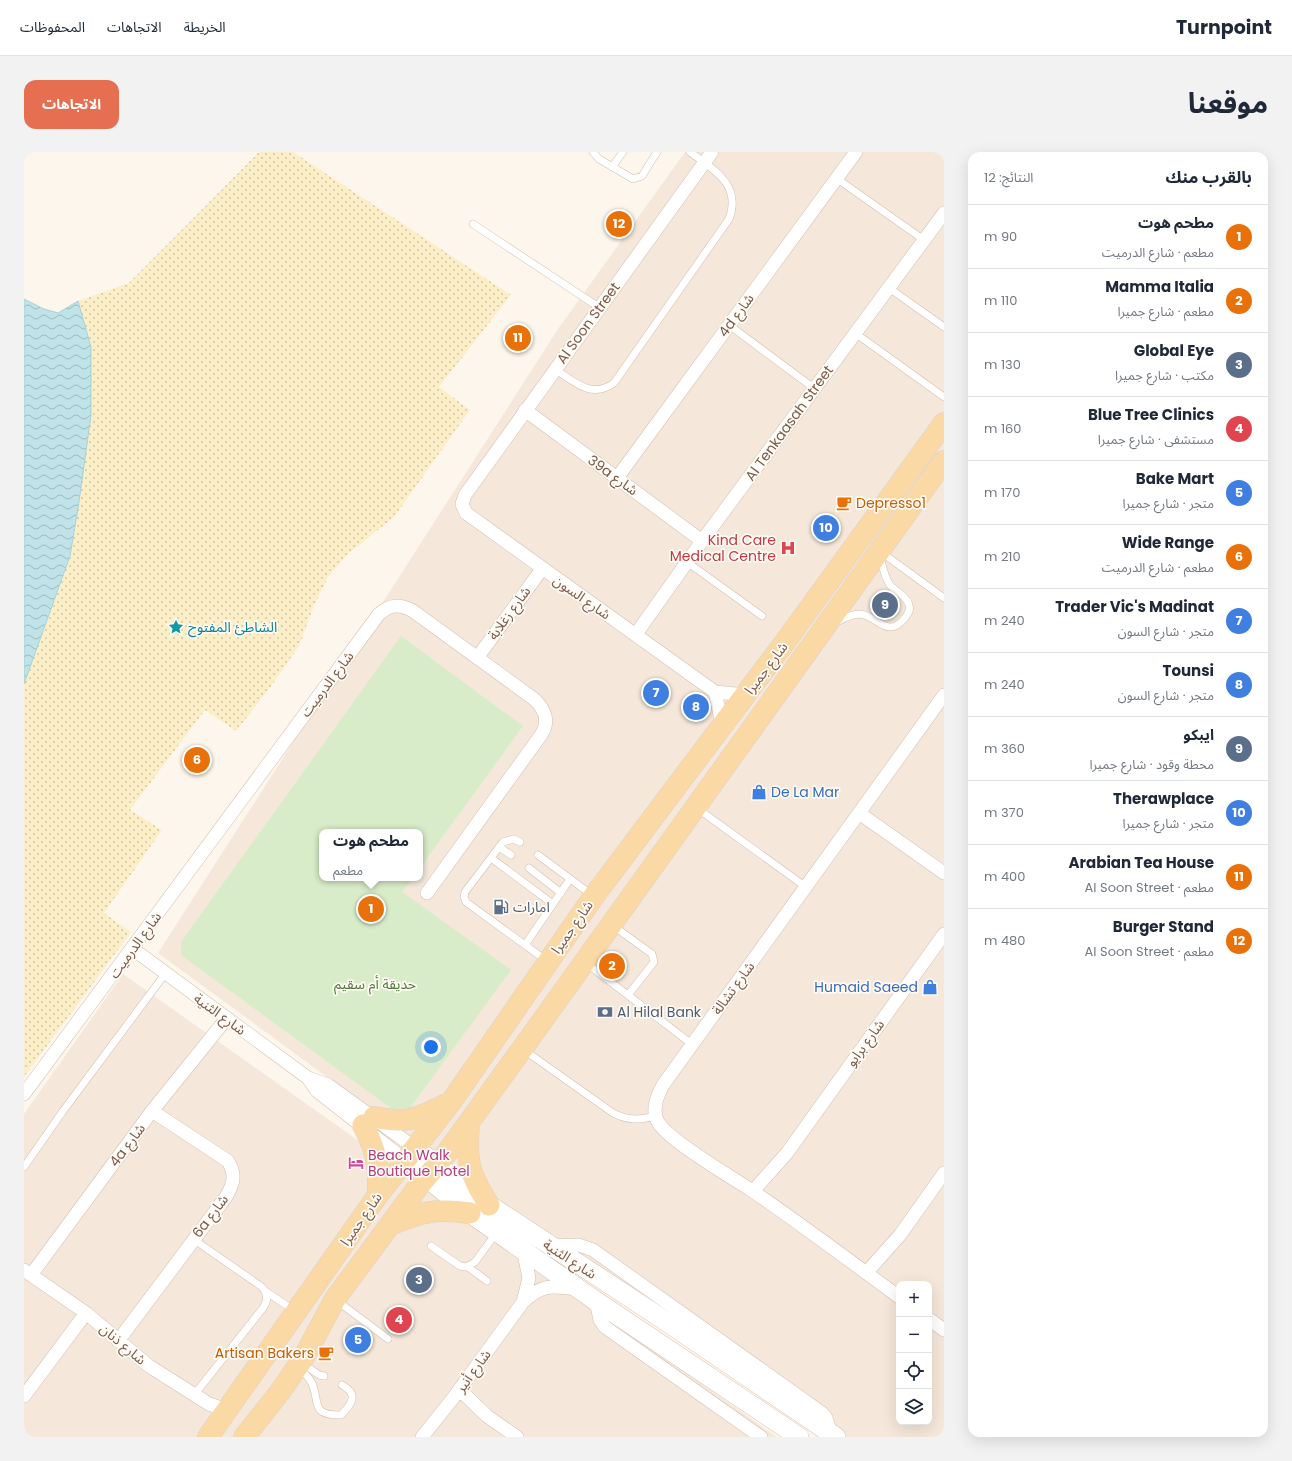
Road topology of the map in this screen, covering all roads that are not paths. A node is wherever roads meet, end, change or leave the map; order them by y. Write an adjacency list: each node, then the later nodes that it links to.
1 (593, 152): 7 (lane)
2 (623, 152): 7 (lane)
3 (657, 152): 7 (lane)
4 (690, 152): 6 (lane)
5 (856, 152): 8 (street, 4d شارع)
6 (708, 157): 13 (street, Al Soon Street); 17 (lane)
7 (612, 167)
8 (836, 178): 11 (lane); 14 (street, 4d شارع)
9 (944, 213): 11 (street, Al Tenkaasah Street)
10 (473, 224): 13 (lane)
11 (924, 240): 12 (street, Al Tenkaasah Street)
12 (888, 288): 15 (lane); 16 (street, Al Tenkaasah Street)
13 (600, 308): 17 (street, Al Soon Street)
14 (729, 325): 18 (lane); 23 (street, 4d شارع)
15 (944, 327)
16 (855, 333): 18 (street, Al Tenkaasah Street); 19 (lane)
17 (555, 369): 20 (street, Al Soon Street)
18 (814, 389): 25 (street, Al Tenkaasah Street)
19 (944, 397)
20 (525, 410): 23 (street, 39a شارع); 24 (street, Al Soon Street)
21 (944, 423): 35 (main road, شارع جميرا)
22 (944, 461): 26 (main road, شارع جميرا)
23 (617, 478): 25 (street, 39a شارع)
24 (465, 495): 28 (street, شارع السون)
25 (702, 541): 27 (street, Al Tenkaasah Street)
26 (879, 551): 29 (lane); 31 (main road, شارع جميرا); 31 (lane)
27 (687, 562): 30 (lane); 32 (street, Al Tenkaasah Street)
28 (542, 569): 32 (street, شارع السون); 33 (street, شارع زغلابة)
29 (944, 598)
30 (762, 616)
31 (824, 628): 38 (main road, شارع جميرا)
32 (636, 634): 34 (street, شارع السون)
33 (477, 658): 49 (street, شارع الدرميت); 56 (street, شارع الدرميت)
34 (715, 692): 35 (street); 37 (street)
35 (746, 695): 37 (main road, شارع جميرا)
36 (944, 695): 39 (street, شارع تشالة)
37 (722, 724): 51 (main road, شارع جميرا)
38 (696, 808): 48 (lane); 53 (main road, شارع جميرا)
39 (859, 813): 46 (street); 48 (street, شارع تشالة)
40 (520, 842): 41 (lane)
41 (499, 847): 42 (lane); 44 (lane)
42 (511, 855)
43 (538, 855): 47 (lane)
44 (491, 858): 52 (lane); 55 (lane)
45 (528, 868): 50 (lane)
46 (944, 873)
47 (570, 879): 50 (lane); 51 (lane)
48 (806, 888): 62 (street, شارع تشالة)
49 (427, 893)
50 (561, 893): 52 (lane)
51 (594, 896): 57 (main road, شارع جميرا)
52 (553, 904): 55 (lane)
53 (612, 925): 58 (main road, شارع جميرا); 60 (lane)
54 (944, 934): 75 (street, شارع برايو)
55 (525, 944): 57 (lane)
56 (133, 949): 59 (street, شارع الثنية); 64 (street, شارع الدرميت)
57 (548, 962): 65 (main road, شارع جميرا)
58 (584, 962): 60 (lane); 63 (main road, شارع جميرا)
59 (165, 974): 61 (street, شارع الثنية); 71 (lane)
60 (628, 995): 62 (lane)
61 (227, 1018): 66 (street, 4a شارع); 68 (street, شارع الثنية)
62 (693, 1045): 67 (street, شارع تشالة)
63 (522, 1049): 67 (lane); 69 (main road, شارع جميرا)
64 (24, 1094)
65 (451, 1102): 68 (main road); 70 (main road, شارع جميرا)
66 (152, 1111): 79 (street, 6a شارع); 83 (street, 4a شارع)
67 (656, 1116): 75 (street)
68 (368, 1122): 70 (street, شارع الثنية); 74 (main road)
69 (469, 1122): 72 (main road, شارع جميرا); 76 (main road)
70 (410, 1154): 72 (main road, شارع الثنية); 74 (main road, شارع جميرا)
71 (24, 1167)
72 (431, 1171): 76 (main road, شارع الثنية); 77 (main road, شارع جميرا)
73 (944, 1173): 84 (street)
74 (378, 1195): 92 (main road, شارع جميرا)
75 (757, 1195): 84 (street)
76 (479, 1209): 77 (main road); 78 (main road, شارع الثنية); 105 (main road, شارع الثنية)
77 (390, 1225): 89 (main road, شارع جميرا)
78 (497, 1232): 81 (main road, شارع الثنية); 82 (lane)
79 (193, 1239): 87 (lane); 97 (street, 6a شارع)
80 (431, 1246): 82 (lane)
81 (523, 1249): 86 (main road, شارع الثنية); 91 (street, شارع أنير)
82 (468, 1267): 85 (lane)
83 (27, 1272): 93 (street, شارع ذنان)
84 (871, 1276): 88 (street)
85 (487, 1281)
86 (581, 1290): 90 (main road, شارع الثنية); 91 (street, شارع أنير)
87 (265, 1291): 92 (lane); 102 (lane)
88 (896, 1295)
89 (335, 1299): 96 (lane); 98 (main road, شارع جميرا)
90 (596, 1301): 110 (street); 111 (main road, شارع الثنية)
91 (523, 1302): 101 (street, شارع أنير)
92 (296, 1312): 104 (main road, شارع جميرا)
93 (86, 1313): 97 (street, شارع ذنان); 103 (street)
94 (932, 1321): 95 (street)
95 (944, 1330)
96 (388, 1339)
97 (118, 1341): 102 (street, شارع ذنان)
98 (298, 1365): 99 (lane); 100 (lane); 107 (main road, شارع جميرا)
99 (324, 1376)
100 (342, 1385)
101 (457, 1393): 108 (street, شارع أنير); 109 (street)
102 (194, 1395): 104 (street, شارع ذنان)
103 (24, 1396)
104 (227, 1410): 106 (main road, شارع جميرا)
105 (834, 1436)
106 (208, 1437)
107 (244, 1437)
108 (422, 1437)
109 (517, 1437)
110 (761, 1437)
111 (799, 1437)

